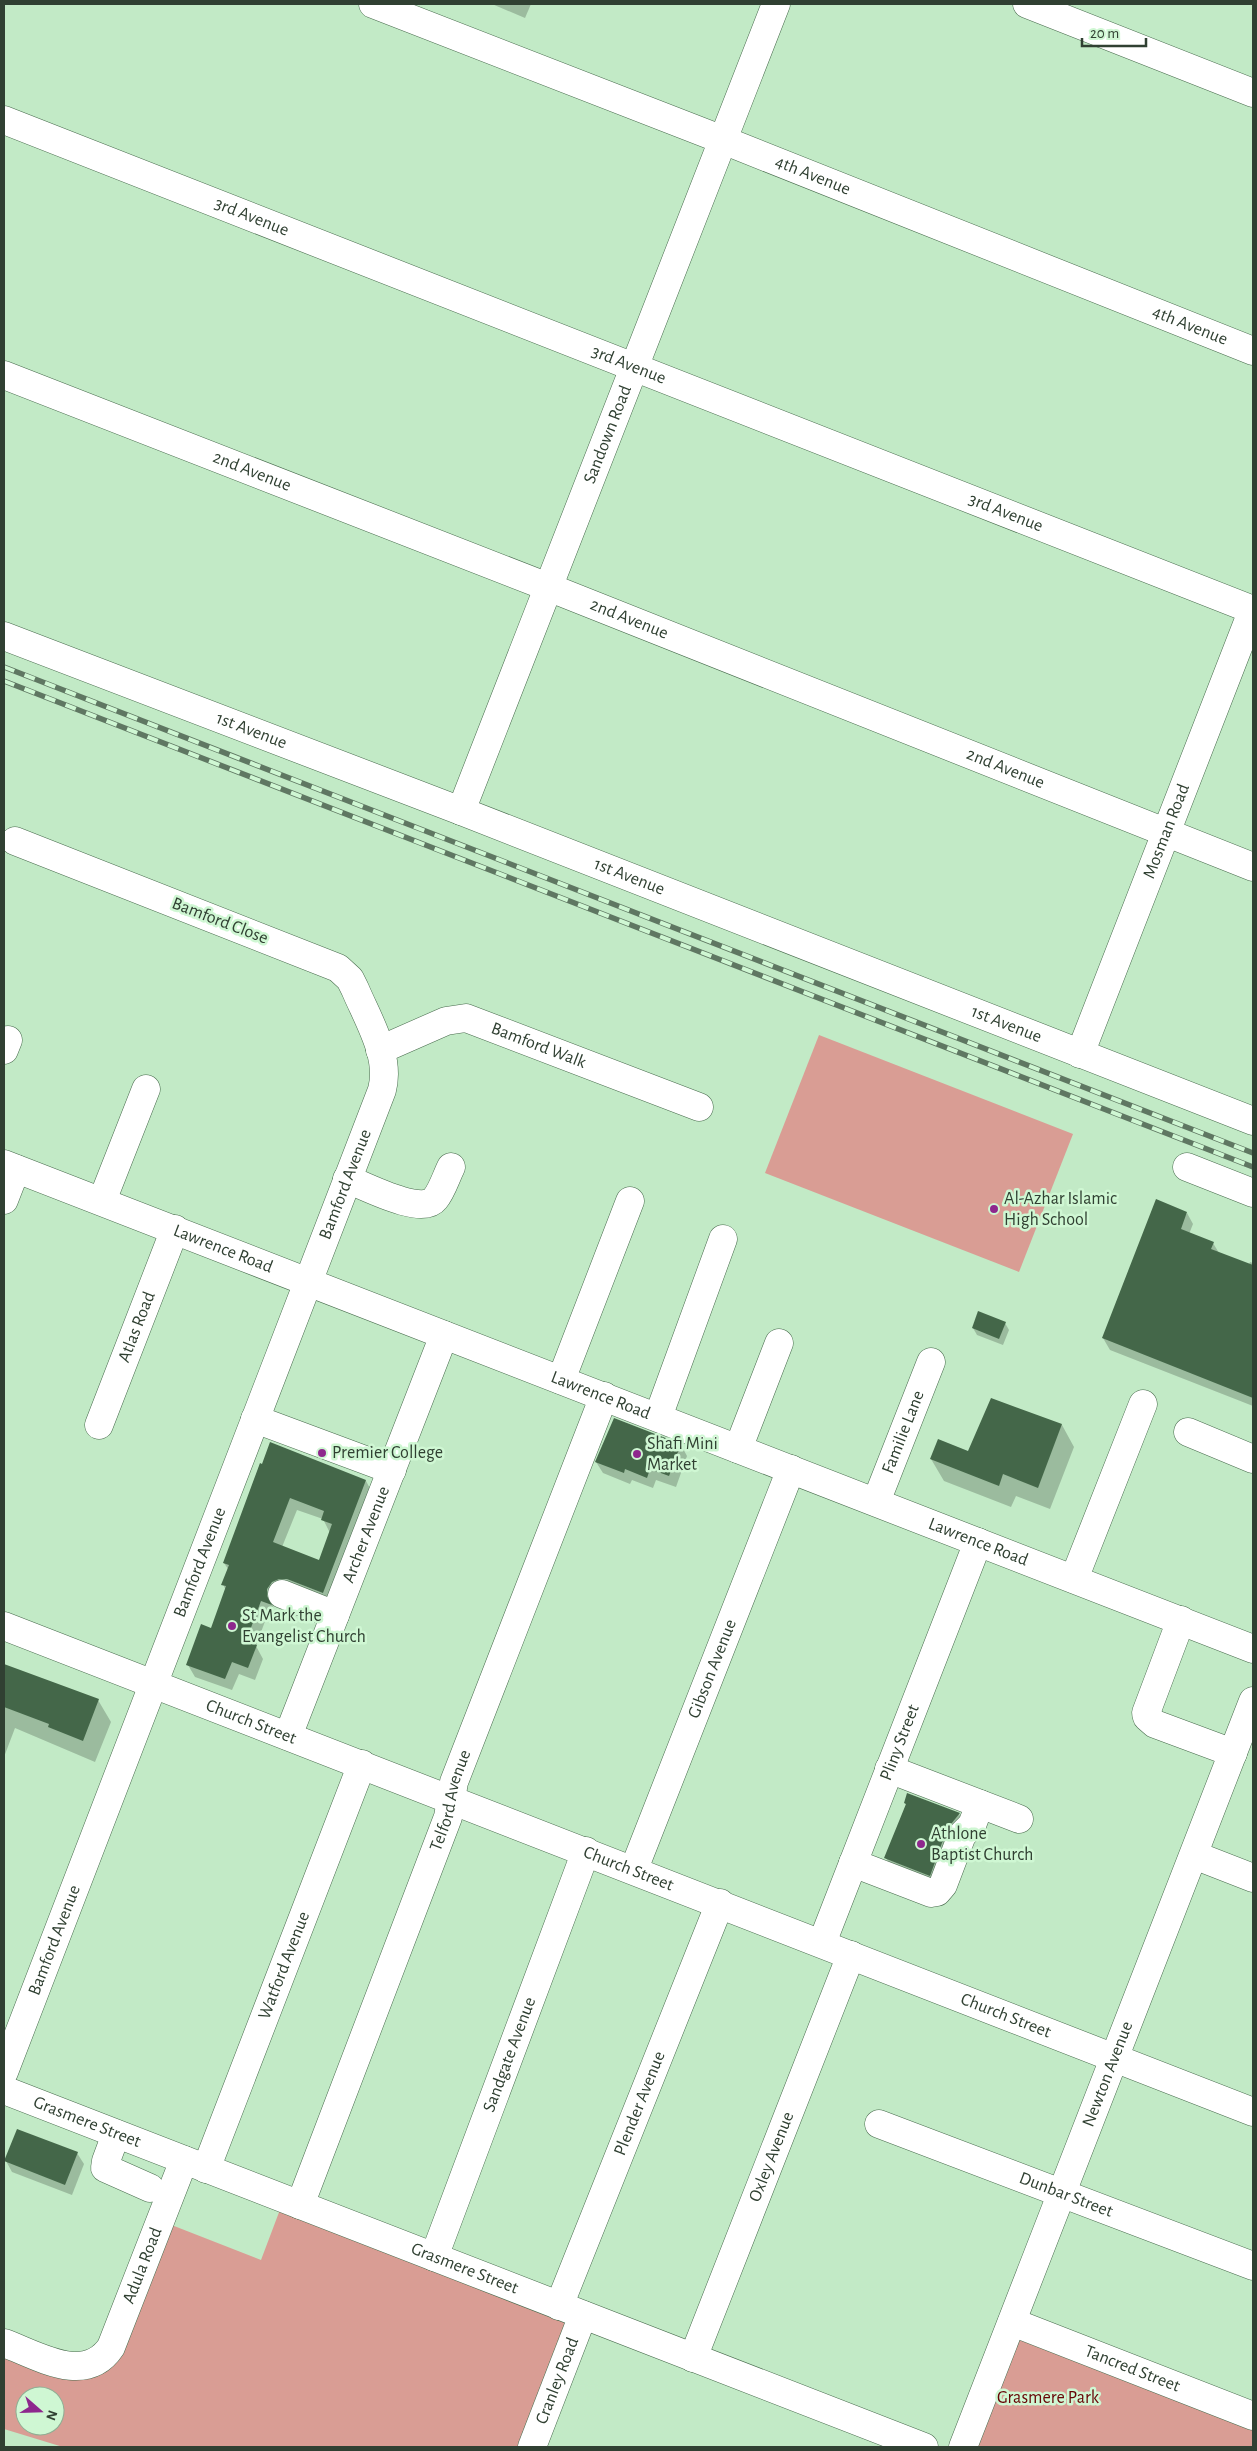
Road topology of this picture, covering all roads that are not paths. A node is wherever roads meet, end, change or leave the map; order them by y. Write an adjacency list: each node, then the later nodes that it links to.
1 (373, 4): 6 (street, 4th Avenue)
2 (776, 4): 6 (street, Sandown Road)
3 (1027, 4): 4 (street)
4 (1253, 93)
5 (4, 120): 8 (street, 3rd Avenue)
6 (723, 140): 7 (street, 4th Avenue); 8 (street, Sandown Road)
7 (1253, 351)
8 (636, 366): 10 (street, Sandown Road); 11 (street, 3rd Avenue)
9 (4, 375): 10 (street, 2nd Avenue)
10 (548, 588): 13 (street, Sandown Road); 14 (street, 2nd Avenue)
11 (1253, 610): 14 (street, Mosman Road)
12 (4, 636): 13 (street, 1st Avenue)
13 (461, 811): 18 (street, 1st Avenue)
14 (1166, 834): 16 (street, 2nd Avenue); 18 (street, Mosman Road)
15 (15, 841): 17 (street, Bamford Close)
16 (1253, 867)
17 (380, 1050): 20 (street, Bamford Walk); 25 (street, Bamford Avenue)
18 (1080, 1054): 21 (street, 1st Avenue)
19 (146, 1089): 28 (street)
20 (699, 1107)
21 (1253, 1121)
22 (10, 1166): 27 (street); 28 (street, Lawrence Road)
23 (451, 1167): 25 (street)
24 (1187, 1167): 26 (street)
25 (347, 1179): 32 (street, Bamford Avenue)
26 (1253, 1193)
27 (4, 1200)
28 (102, 1201): 30 (street, Lawrence Road)
29 (630, 1201): 36 (street)
30 (175, 1229): 32 (street, Lawrence Road); 41 (street, Atlas Road)
31 (724, 1239): 39 (street)
32 (309, 1280): 33 (street, Lawrence Road); 40 (street, Bamford Avenue)
33 (444, 1335): 36 (street, Lawrence Road); 46 (street, Archer Avenue)
34 (779, 1343): 43 (street)
35 (932, 1362): 47 (street, Familie Lane)
36 (562, 1380): 37 (street, Lawrence Road)
37 (604, 1396): 39 (street, Lawrence Road); 61 (street, Telford Avenue)
38 (1143, 1404): 49 (street)
39 (658, 1417): 43 (street, Lawrence Road)
40 (255, 1419): 46 (street); 55 (street, Bamford Avenue)
41 (98, 1425)
42 (1188, 1432): 44 (street)
43 (738, 1449): 45 (street, Lawrence Road)
44 (1253, 1458)
45 (791, 1469): 47 (street, Lawrence Road); 67 (street, Gibson Avenue)
46 (392, 1470): 51 (street, Archer Avenue)
47 (876, 1502): 48 (street, Lawrence Road)
48 (978, 1542): 49 (street, Lawrence Road); 60 (street, Pliny Street)
49 (1074, 1579): 52 (street, Lawrence Road)
50 (282, 1594): 51 (street)
51 (335, 1615): 57 (street, Archer Avenue)
52 (1181, 1620): 54 (street, Lawrence Road); 58 (street)
53 (4, 1626): 55 (street, Church Street)
54 (1253, 1649)
55 (153, 1684): 57 (street, Church Street); 73 (street, Bamford Avenue)
56 (1253, 1701): 58 (street, Newton Avenue)
57 (288, 1736): 59 (street, Church Street)
58 (1233, 1753): 65 (street, Newton Avenue)
59 (362, 1764): 61 (street, Church Street); 79 (street, Watford Avenue)
60 (889, 1769): 62 (street); 66 (street, Pliny Street)
61 (451, 1798): 64 (street, Church Street); 82 (street, Telford Avenue)
62 (980, 1804): 63 (street); 66 (street)
63 (1019, 1819)
64 (586, 1851): 67 (street, Church Street); 83 (street, Sandgate Avenue)
65 (1194, 1855): 68 (street); 72 (street, Newton Avenue)
66 (853, 1863): 70 (street, Pliny Street)
67 (634, 1870): 69 (street, Church Street)
68 (1253, 1878)
69 (720, 1903): 70 (street, Church Street); 85 (street, Plender Avenue)
70 (822, 1943): 71 (street, Church Street)
71 (851, 1954): 72 (street, Church Street); 88 (street, Oxley Avenue)
72 (1115, 2058): 75 (street, Church Street); 81 (street, Newton Avenue)
73 (4, 2072)
74 (4, 2090): 78 (street, Grasmere Street)
75 (1253, 2112)
76 (24, 2116): 78 (street)
77 (879, 2124): 81 (street, Dunbar Street)
78 (113, 2142): 79 (street, Grasmere Street); 80 (street)
79 (195, 2164): 82 (street, Grasmere Street); 87 (street, Adula Road)
80 (150, 2188)
81 (1062, 2192): 84 (street, Dunbar Street); 86 (street, Newton Avenue)
82 (300, 2205): 83 (street, Grasmere Street)
83 (434, 2257): 85 (street, Grasmere Street)
84 (1253, 2266)
85 (571, 2310): 88 (street, Grasmere Street); 90 (street, Cranley Road)
86 (1012, 2322): 89 (street, Tancred Street); 92 (street, Newton Avenue)
87 (4, 2343)
88 (693, 2358): 91 (street, Grasmere Street)
89 (1253, 2416)
90 (532, 2447)
91 (924, 2447)
92 (963, 2447)

